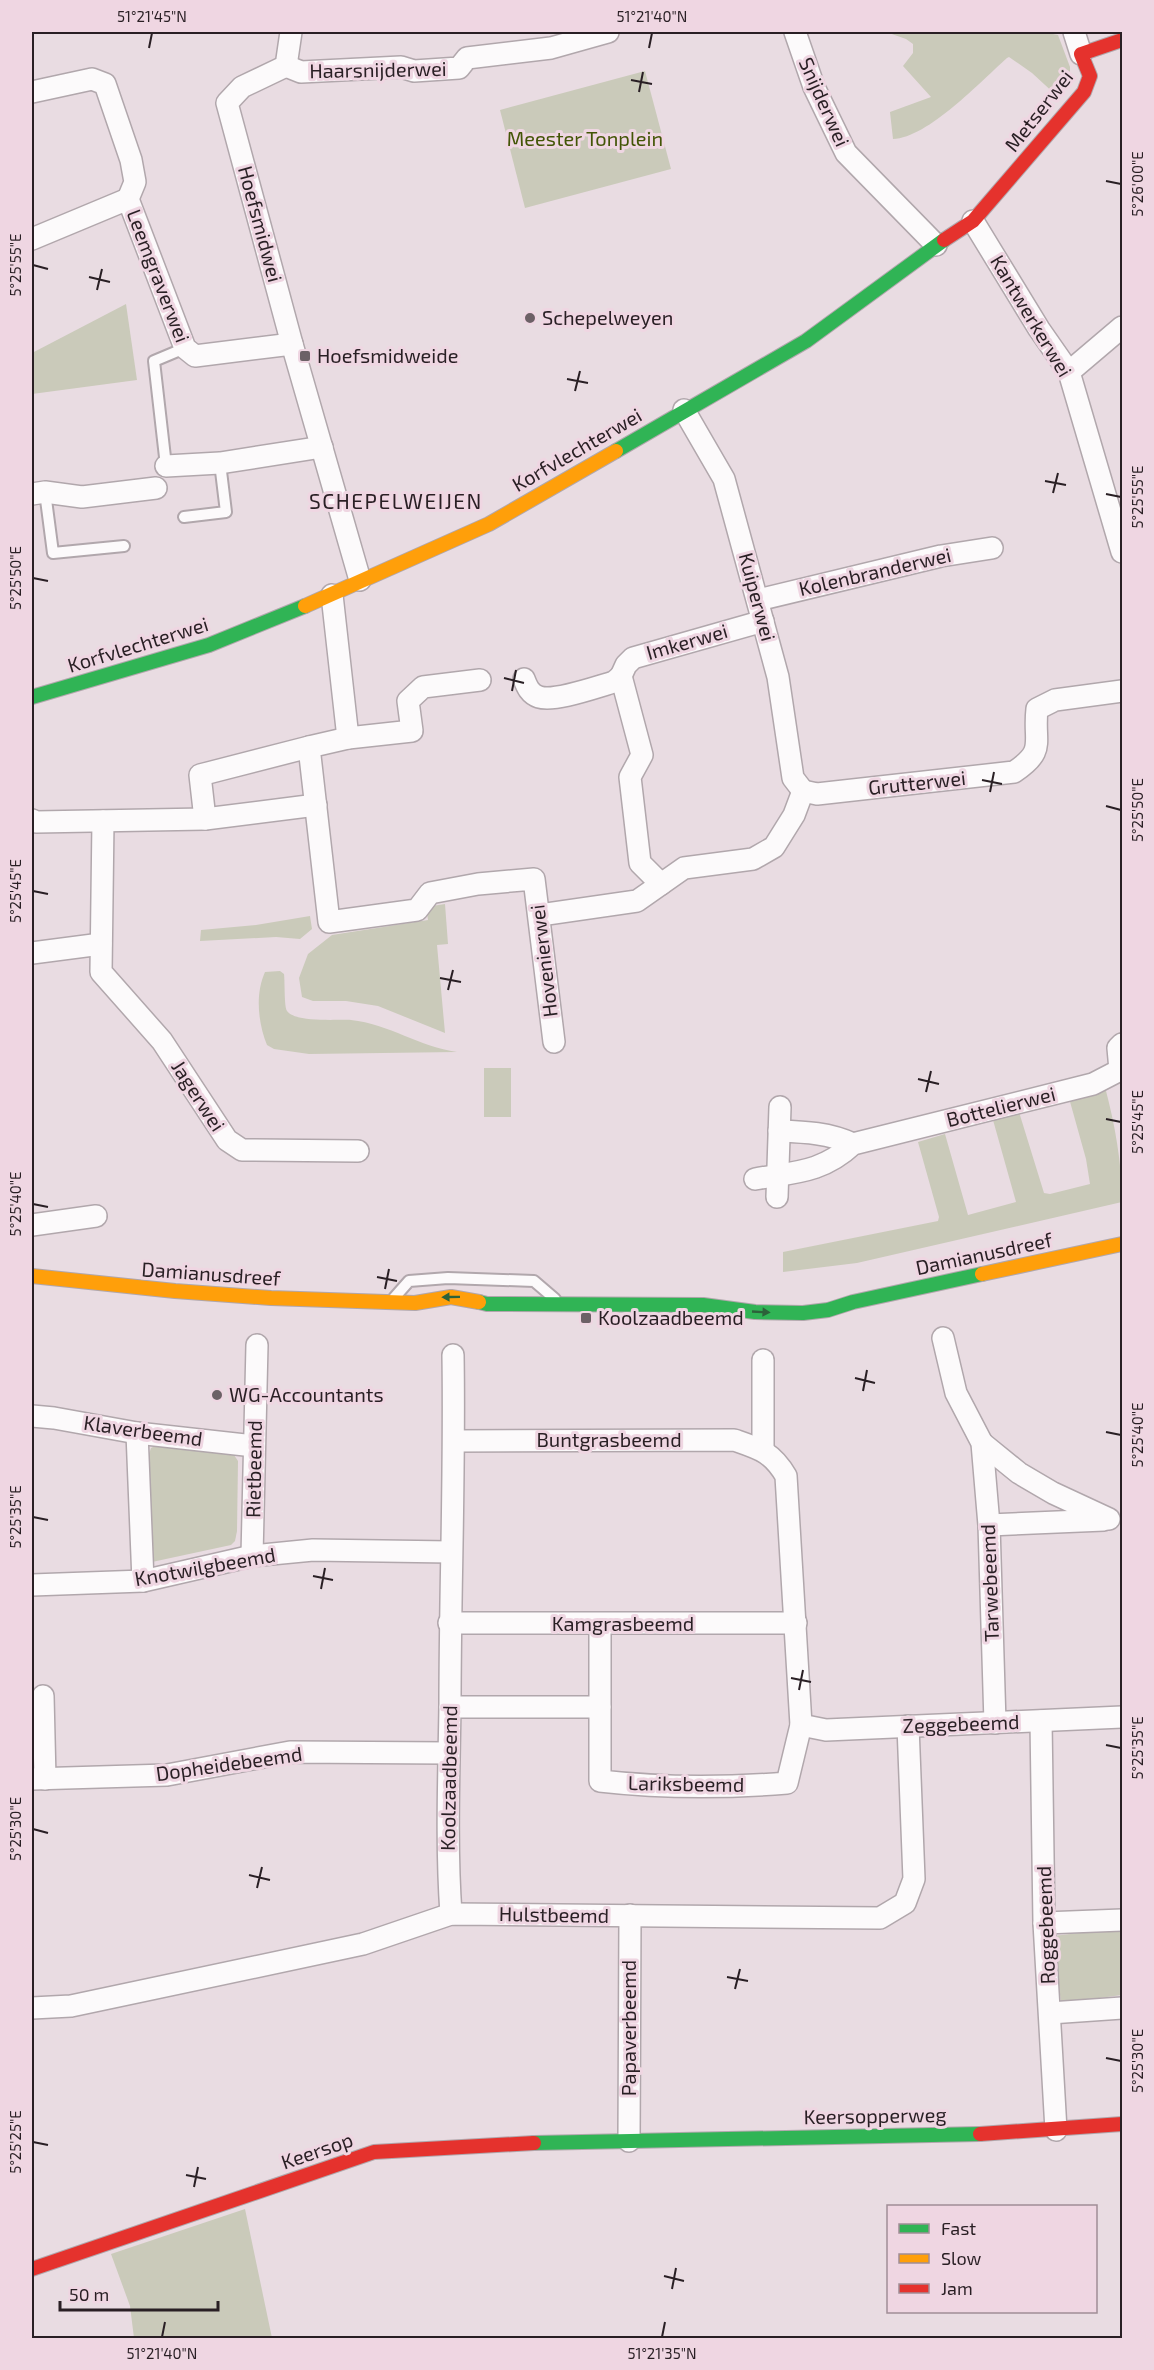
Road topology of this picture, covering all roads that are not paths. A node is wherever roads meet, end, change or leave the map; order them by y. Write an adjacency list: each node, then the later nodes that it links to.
1 (291, 32): 7 (street)
2 (608, 32): 7 (street, Haarsnijderwei)
3 (795, 32): 12 (street, Snijderwei)
4 (1074, 32): 6 (street)
5 (1122, 40): 6 (street, Metserwei)
6 (1082, 54): 10 (street, Metserwei)
7 (286, 66): 14 (street, Hoefsmidwei)
8 (32, 92): 9 (street)
9 (128, 198): 11 (street, Leemgraverwei); 15 (street, Leemgraverwei)
10 (973, 221): 12 (street, Korfvlechterwei); 16 (street, Kantwerkerwei)
11 (32, 239)
12 (936, 245): 17 (street, Korfvlechterwei)
13 (1122, 327): 16 (street)
14 (292, 344): 15 (street, Leemgraverwei); 18 (street, Hoefsmidwei)
15 (185, 348): 20 (lane)
16 (1069, 372): 26 (street, Kantwerkerwei)
17 (684, 410): 27 (street, Korfvlechterwei); 29 (street, Kuiperwei)
18 (322, 447): 19 (street); 27 (street, Hoefsmidwei)
19 (220, 463): 20 (street); 23 (lane)
20 (166, 466)
21 (156, 488): 22 (street)
22 (38, 493): 24 (lane)
23 (184, 516)
24 (124, 546)
25 (992, 548): 29 (street, Kolenbranderwei)
26 (1122, 552)
27 (360, 580): 28 (street, Korfvlechterwei)
28 (332, 595): 35 (street, Korfvlechterwei); 36 (street)
29 (758, 600): 30 (street, Kuiperwei)
30 (763, 621): 31 (street, Imkerwei); 38 (street, Kuiperwei)
31 (621, 676): 32 (street, Imkerwei); 43 (street)
32 (524, 679)
33 (480, 680): 36 (street)
34 (1122, 691): 38 (street, Grutterwei)
35 (32, 697)
36 (348, 738): 37 (street)
37 (309, 747): 39 (street); 40 (street)
38 (803, 791): 43 (street)
39 (316, 805): 40 (street); 44 (street, Hovenierwei)
40 (205, 819): 42 (street)
41 (32, 820): 42 (street)
42 (103, 821): 45 (street, Jagerwei)
43 (661, 884): 44 (street)
44 (540, 915): 47 (street, Hovenierwei)
45 (101, 944): 46 (street); 52 (street, Jagerwei)
46 (32, 952)
47 (554, 1042)
48 (1122, 1044): 51 (street, Bottelierwei)
49 (780, 1107): 50 (street)
50 (780, 1131): 51 (street); 53 (street)
51 (853, 1144): 53 (street, Bottelierwei)
52 (358, 1151)
53 (778, 1175): 54 (street, Bottelierwei); 55 (street)
54 (755, 1179)
55 (777, 1197)
56 (96, 1216): 57 (street)
57 (32, 1225)
58 (1122, 1244): 62 (street, Damianusdreef)
59 (32, 1276): 63 (street, Damianusdreef)
60 (816, 1297): 62 (street, Damianusdreef)
61 (742, 1298): 67 (street, Damianusdreef)
62 (853, 1302): 67 (street, Damianusdreef, one-way to 62)
63 (390, 1303): 64 (street, Damianusdreef); 66 (lane)
64 (415, 1303): 65 (street, Damianusdreef, one-way to 64); 65 (street, Damianusdreef)
65 (487, 1304): 66 (street, Damianusdreef)
66 (561, 1304): 67 (street, Damianusdreef)
67 (703, 1305)
68 (943, 1338): 75 (street, Tarwebeemd)
69 (257, 1345): 76 (street, Rietbeemd)
70 (453, 1355): 74 (street, Koolzaadbeemd)
71 (763, 1360): 77 (street)
72 (32, 1416): 73 (street, Klaverbeemd)
73 (137, 1433): 76 (street, Klaverbeemd); 82 (street)
74 (454, 1441): 77 (street, Buntgrasbeemd); 80 (street, Koolzaadbeemd)
75 (982, 1443): 78 (street, Tarwebeemd); 79 (street, Tarwebeemd)
76 (254, 1446): 81 (street, Rietbeemd)
77 (763, 1450): 85 (street, Buntgrasbeemd)
78 (1116, 1519): 79 (street)
79 (989, 1525): 92 (street, Tarwebeemd)
80 (451, 1552): 81 (street, Knotwilgbeemd); 84 (street, Koolzaadbeemd)
81 (252, 1556): 82 (street, Knotwilgbeemd)
82 (143, 1581): 83 (street, Knotwilgbeemd)
83 (32, 1585)
84 (449, 1623): 86 (street, Kamgrasbeemd); 88 (street, Koolzaadbeemd)
85 (796, 1623): 86 (street, Kamgrasbeemd); 93 (street, Buntgrasbeemd)
86 (600, 1624): 89 (street, Lariksbeemd)
87 (43, 1696): 96 (street, Dopheidebeemd)
88 (450, 1707): 89 (street); 95 (street, Koolzaadbeemd)
89 (600, 1707): 93 (street, Lariksbeemd)
90 (1122, 1716): 91 (street, Zeggebeemd)
91 (1041, 1721): 92 (street, Zeggebeemd); 100 (street, Roggebeemd)
92 (995, 1723): 94 (street, Zeggebeemd)
93 (801, 1725): 94 (street, Zeggebeemd)
94 (908, 1726): 98 (street, Hulstbeemd)
95 (448, 1753): 96 (street, Dopheidebeemd); 97 (street, Koolzaadbeemd)
96 (38, 1779)
97 (450, 1914): 98 (street, Hulstbeemd); 101 (street, Hulstbeemd)
98 (630, 1915): 106 (street, Papaverbeemd)
99 (1122, 1920): 100 (street)
100 (1044, 1923): 103 (street, Roggebeemd)
101 (32, 2008)
102 (1122, 2008): 103 (street)
103 (1050, 2013): 105 (street, Roggebeemd)
104 (1122, 2124): 105 (street, Keersopperweg)
105 (1056, 2130): 106 (street, Keersopperweg)
106 (628, 2141): 107 (street, Keersop)
107 (32, 2269)

